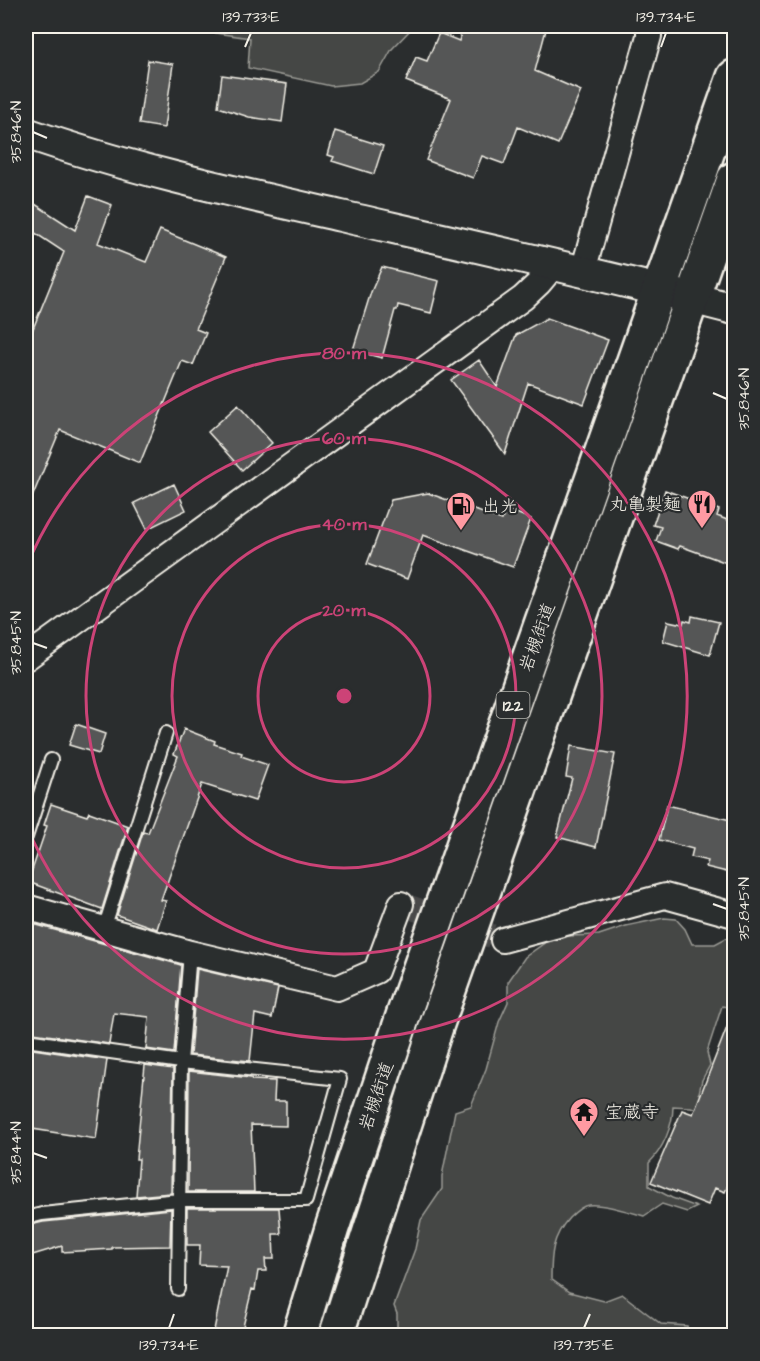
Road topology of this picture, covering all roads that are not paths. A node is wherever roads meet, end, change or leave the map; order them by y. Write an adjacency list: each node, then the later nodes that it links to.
1 (649, 26): 6 (street)
2 (735, 77): 7 (highway, 岩槻街道 / 122)
3 (26, 133): 5 (street)
4 (735, 179): 8 (highway, 岩槻街道 / 122)
5 (555, 264): 6 (street); 10 (street)
6 (583, 271): 7 (street)
7 (661, 290): 8 (street); 25 (highway, 岩槻街道 / 122)
8 (692, 298): 9 (street); 26 (highway, 岩槻街道 / 122)
9 (735, 309)
10 (26, 658)
11 (166, 733): 17 (lane)
12 (51, 760): 13 (lane)
13 (26, 837)
14 (401, 904): 19 (street)
15 (26, 907): 17 (street)
16 (735, 915): 18 (street)
17 (104, 929): 19 (street)
18 (503, 940)
19 (190, 953): 21 (lane)
20 (26, 1040): 21 (lane)
21 (181, 1062): 22 (lane); 22 (lane)
22 (179, 1200): 23 (lane); 24 (lane)
23 (26, 1218)
24 (178, 1289)
25 (299, 1335)
26 (336, 1335)

